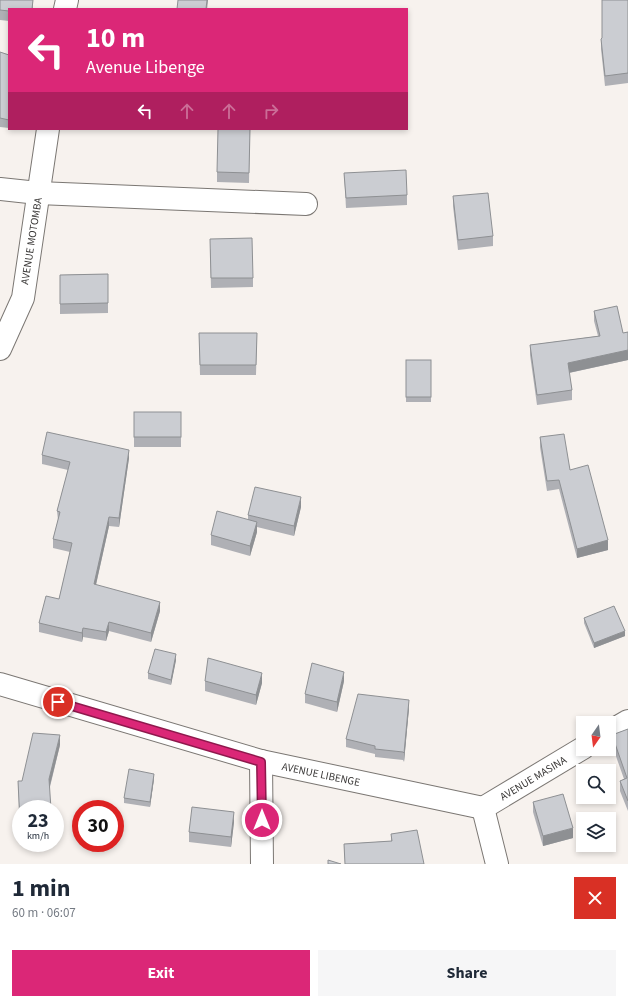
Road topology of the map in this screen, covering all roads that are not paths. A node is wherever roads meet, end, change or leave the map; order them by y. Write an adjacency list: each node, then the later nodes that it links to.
1 (48, 130): 3 (street, AVENUE MOTOMBA)
2 (0, 189): 3 (street)
3 (38, 194): 4 (street); 5 (street, AVENUE MOTOMBA)
4 (306, 204)
5 (0, 349)
6 (0, 684): 10 (street, AVENUE LIBENGE)
7 (628, 721): 8 (street)
8 (616, 728)
9 (576, 752): 11 (street, AVENUE MASINA)
10 (261, 762): 11 (street, AVENUE LIBENGE); 12 (street)
11 (483, 808): 13 (street)
12 (262, 864)
13 (497, 864)

